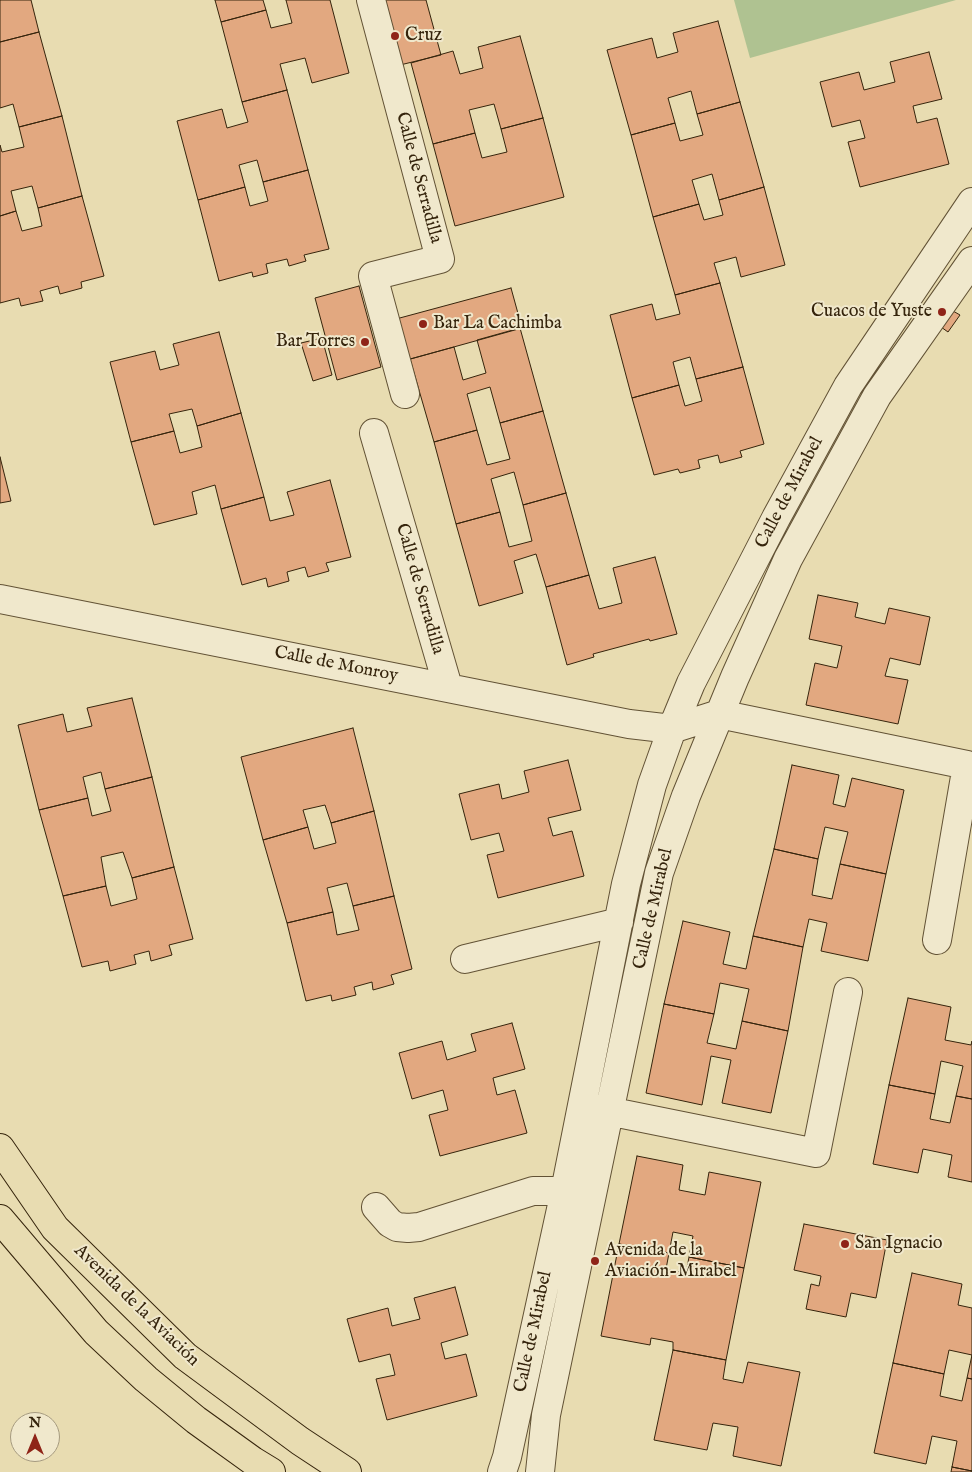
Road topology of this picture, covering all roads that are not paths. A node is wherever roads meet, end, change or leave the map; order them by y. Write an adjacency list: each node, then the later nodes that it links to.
1 (370, 0): 5 (street, Calle de Serradilla)
2 (972, 202): 4 (street, Calle de Mirabel)
3 (972, 262): 4 (street, Calle de Mirabel); 9 (street, Calle de Mirabel)
4 (928, 267): 10 (street, Calle de Mirabel)
5 (404, 394)
6 (374, 433): 8 (street, Calle de Serradilla)
7 (0, 599): 8 (street, Calle de Monroy)
8 (448, 687): 10 (street, Calle de Monroy)
9 (719, 714): 10 (street); 12 (street); 16 (street, Calle de Mirabel)
10 (672, 729): 11 (street, Calle de Mirabel)
11 (619, 922): 13 (street, Calle de Mirabel); 15 (street, Calle de Mirabel)
12 (937, 940)
13 (466, 959)
14 (848, 992): 16 (street)
15 (582, 1106): 16 (street); 18 (street, Calle de Mirabel)
16 (611, 1111): 19 (street, Calle de Mirabel)
17 (0, 1148): 24 (main road, Avenida de la Aviación)
18 (565, 1191): 19 (street); 20 (street); 25 (street, Calle de Mirabel)
19 (593, 1196): 22 (street, Calle de Mirabel)
20 (376, 1207)
21 (0, 1219): 23 (main road)
22 (545, 1468)
23 (271, 1472)
24 (347, 1472)
25 (502, 1472)

